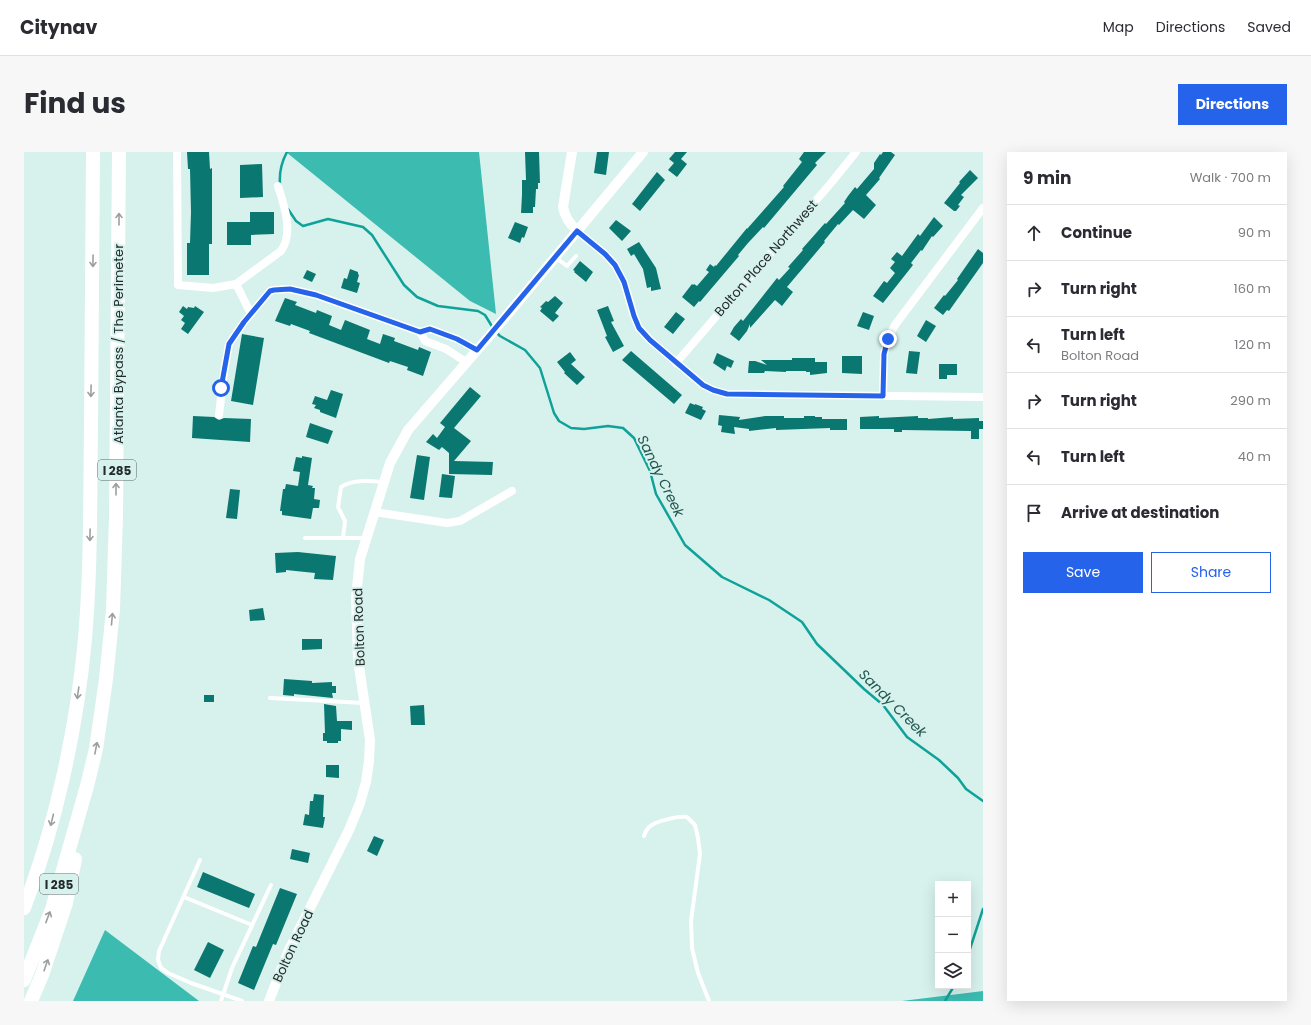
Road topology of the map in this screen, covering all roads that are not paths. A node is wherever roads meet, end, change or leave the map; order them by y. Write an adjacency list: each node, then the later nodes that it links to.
1 (93, 152): 35 (highway, Atlanta Bypass / The Perimeter / I 285, one-way to 35)
2 (119, 152): 31 (highway, Atlanta Bypass / The Perimeter / I 285, one-way to 2)
3 (177, 152): 12 (street)
4 (572, 152): 9 (street)
5 (643, 152): 9 (street, Bolton Road)
6 (856, 152): 19 (street, Bolton Place Northwest)
7 (278, 186): 12 (street)
8 (983, 208): 20 (street)
9 (577, 231): 11 (street, Bolton Road); 19 (street)
10 (576, 256): 11 (lane)
11 (555, 257): 17 (street, Bolton Road)
12 (236, 284): 13 (street)
13 (251, 314): 14 (street); 22 (street)
14 (420, 332): 15 (street); 16 (street)
15 (449, 336): 16 (street); 17 (street)
16 (444, 348): 18 (street)
17 (477, 350): 18 (street, Bolton Road)
18 (466, 362): 23 (street, Bolton Road)
19 (676, 363): 20 (street)
20 (883, 396): 21 (street)
21 (983, 397)
22 (219, 415)
23 (384, 482): 25 (street, Bolton Road); 27 (lane)
24 (512, 491): 25 (street)
25 (374, 512): 28 (street, Bolton Road)
26 (305, 538): 27 (lane)
27 (343, 538): 28 (lane)
28 (366, 538): 30 (street, Bolton Road)
29 (270, 698): 30 (lane)
30 (364, 703): 44 (street, Bolton Road)
31 (87, 786): 39 (highway, Atlanta Bypass / The Perimeter / I 285, one-way to 31); 41 (highway, one-way to 31)
32 (644, 836): 45 (lane)
33 (200, 860): 36 (lane)
34 (271, 885): 38 (lane)
35 (27, 897): 37 (highway, Atlanta Bypass / The Perimeter / I 285)
36 (184, 897): 38 (lane); 40 (lane)
37 (24, 908)
38 (252, 926): 40 (lane)
39 (24, 980)
40 (222, 995): 42 (lane); 43 (lane)
41 (31, 1001)
42 (220, 1001)
43 (242, 1001)
44 (269, 1001)
45 (709, 1001)

